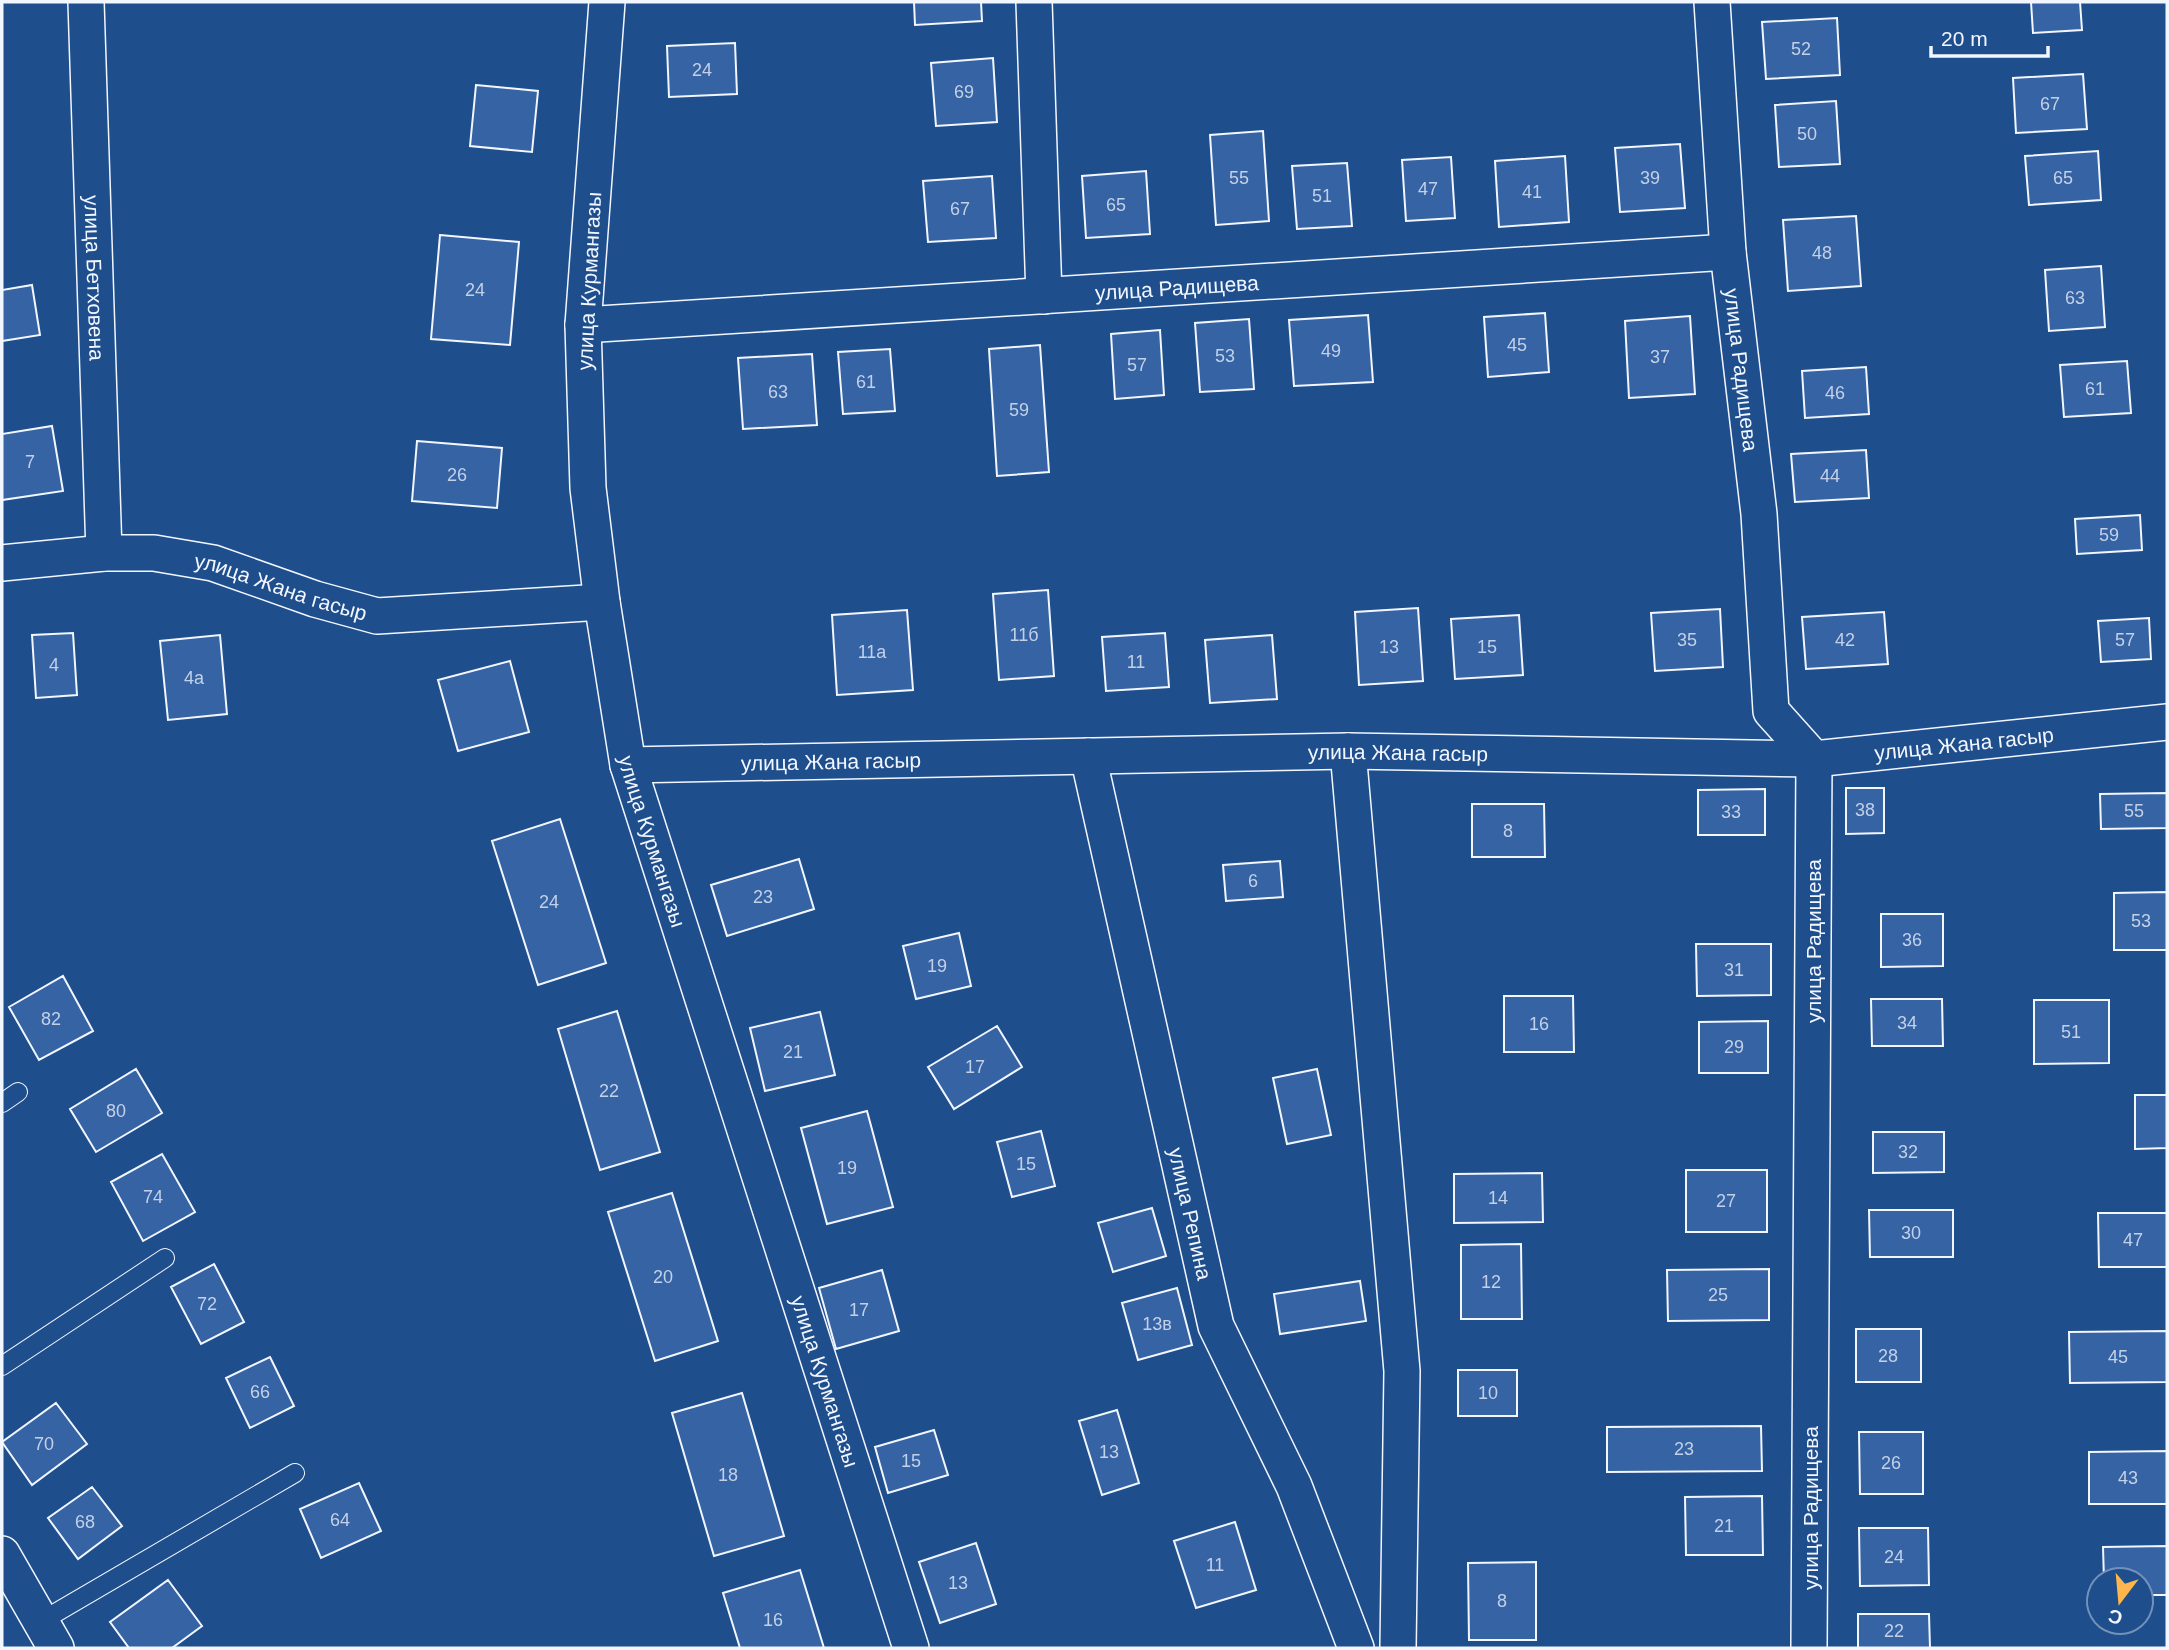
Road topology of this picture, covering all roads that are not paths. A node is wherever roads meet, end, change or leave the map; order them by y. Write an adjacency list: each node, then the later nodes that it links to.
1 (86, 2): 8 (street, улица Бетховена)
2 (607, 2): 7 (street, улица Курмангазы)
3 (1034, 2): 6 (street)
4 (1712, 2): 5 (street, улица Радищева)
5 (1728, 252): 6 (street, улица Радищева); 14 (street, улица Радищева)
6 (1044, 296): 7 (street, улица Радищева)
7 (583, 326): 10 (street, улица Курмангазы)
8 (104, 553): 9 (street, улица Жана гасыр); 10 (street, улица Жана гасыр)
9 (2, 563)
10 (602, 602): 15 (street, улица Курмангазы)
11 (2167, 722): 14 (street, улица Жана гасыр)
12 (1348, 751): 13 (street, улица Жана гасыр); 14 (street, улица Жана гасыр); 25 (street)
13 (1088, 756): 15 (street, улица Жана гасыр); 24 (street, улица Репина)
14 (1814, 759): 26 (street, улица Радищева)
15 (628, 765): 23 (street, улица Курмангазы)
16 (18, 1092): 17 (lane)
17 (2, 1102)
18 (165, 1258): 19 (lane)
19 (2, 1366)
20 (295, 1473): 22 (lane)
21 (2, 1554): 22 (street)
22 (48, 1635)
23 (911, 1648)
24 (1356, 1648)
25 (1398, 1648)
26 (1809, 1648)

